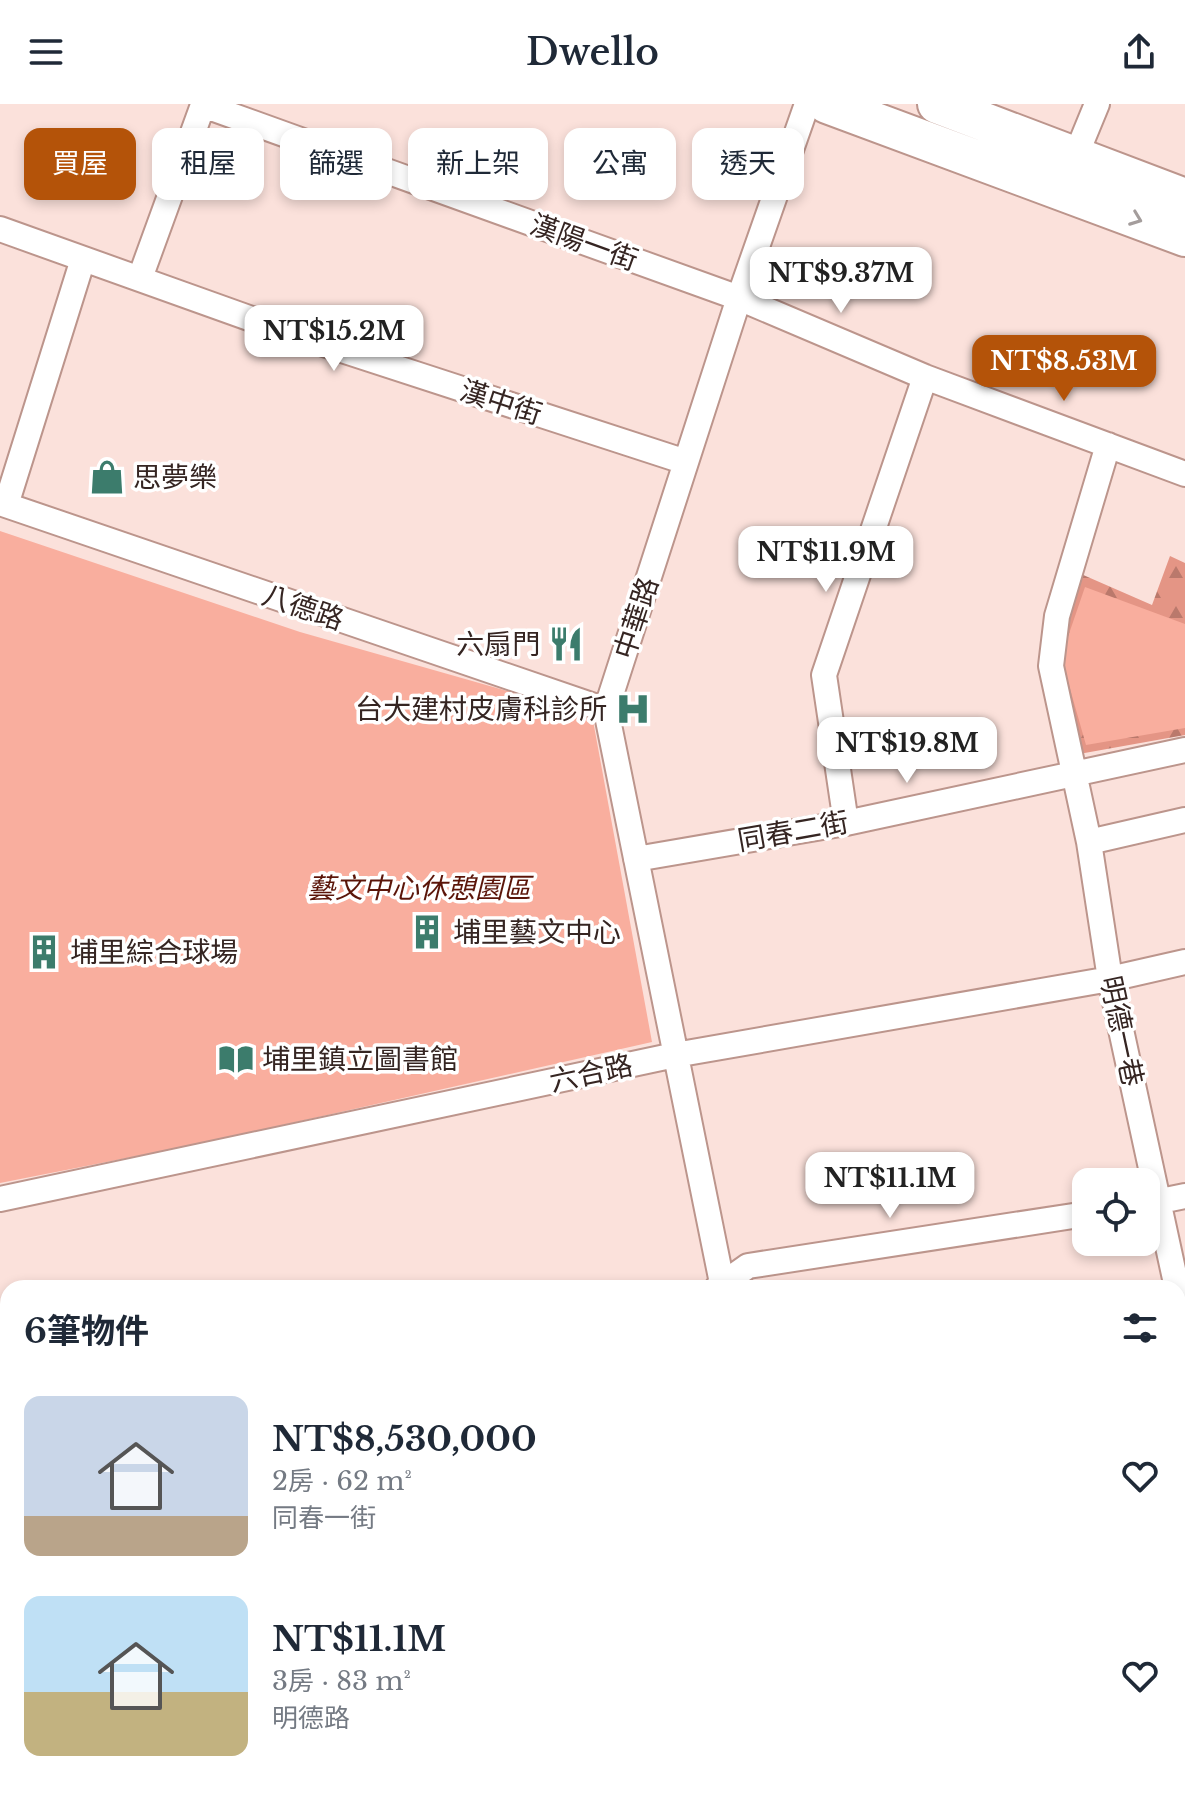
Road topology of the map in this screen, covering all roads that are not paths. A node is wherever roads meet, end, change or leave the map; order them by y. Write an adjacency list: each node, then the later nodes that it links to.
1 (807, 104): 12 (street, 中華路)
2 (827, 104): 9 (main road, one-way to 9)
3 (937, 104): 6 (main road)
4 (1097, 104): 6 (street)
5 (203, 105): 11 (street); 12 (street, 漢陽一街)
6 (1076, 155): 7 (main road)
7 (1185, 198)
8 (0, 229): 10 (street, 漢中街)
9 (1185, 237)
10 (83, 259): 11 (street, 漢中街); 17 (street)
11 (140, 278): 15 (street, 漢中街)
12 (739, 298): 13 (street, 漢陽一街); 15 (street, 中華路)
13 (925, 377): 14 (street, 漢陽一街); 22 (street)
14 (1108, 445): 16 (street, 漢陽一街); 20 (street, 明德一巷)
15 (686, 462): 18 (street, 中華路)
16 (1185, 474)
17 (3, 504): 18 (street, 八德路)
18 (606, 710): 24 (street, 中華路)
19 (1185, 750): 20 (street, 同春二街)
20 (1073, 773): 22 (street, 同春二街); 23 (street, 明德一巷)
21 (1185, 820): 23 (street)
22 (846, 823): 24 (street, 同春二街)
23 (1089, 842): 26 (street, 明德一巷)
24 (636, 859): 27 (street, 中華路)
25 (1185, 962): 26 (street, 六合路)
26 (1110, 979): 27 (street, 六合路); 28 (street, 明德一巷)
27 (675, 1055): 30 (street, 六合路); 34 (street, 中華路)
28 (1145, 1168)
29 (1185, 1196): 31 (street)
30 (0, 1199)
31 (1160, 1202)
32 (1072, 1216): 35 (street)
33 (1160, 1231): 36 (street, 明德一巷)
34 (720, 1280)
35 (730, 1280)
36 (1175, 1280)

